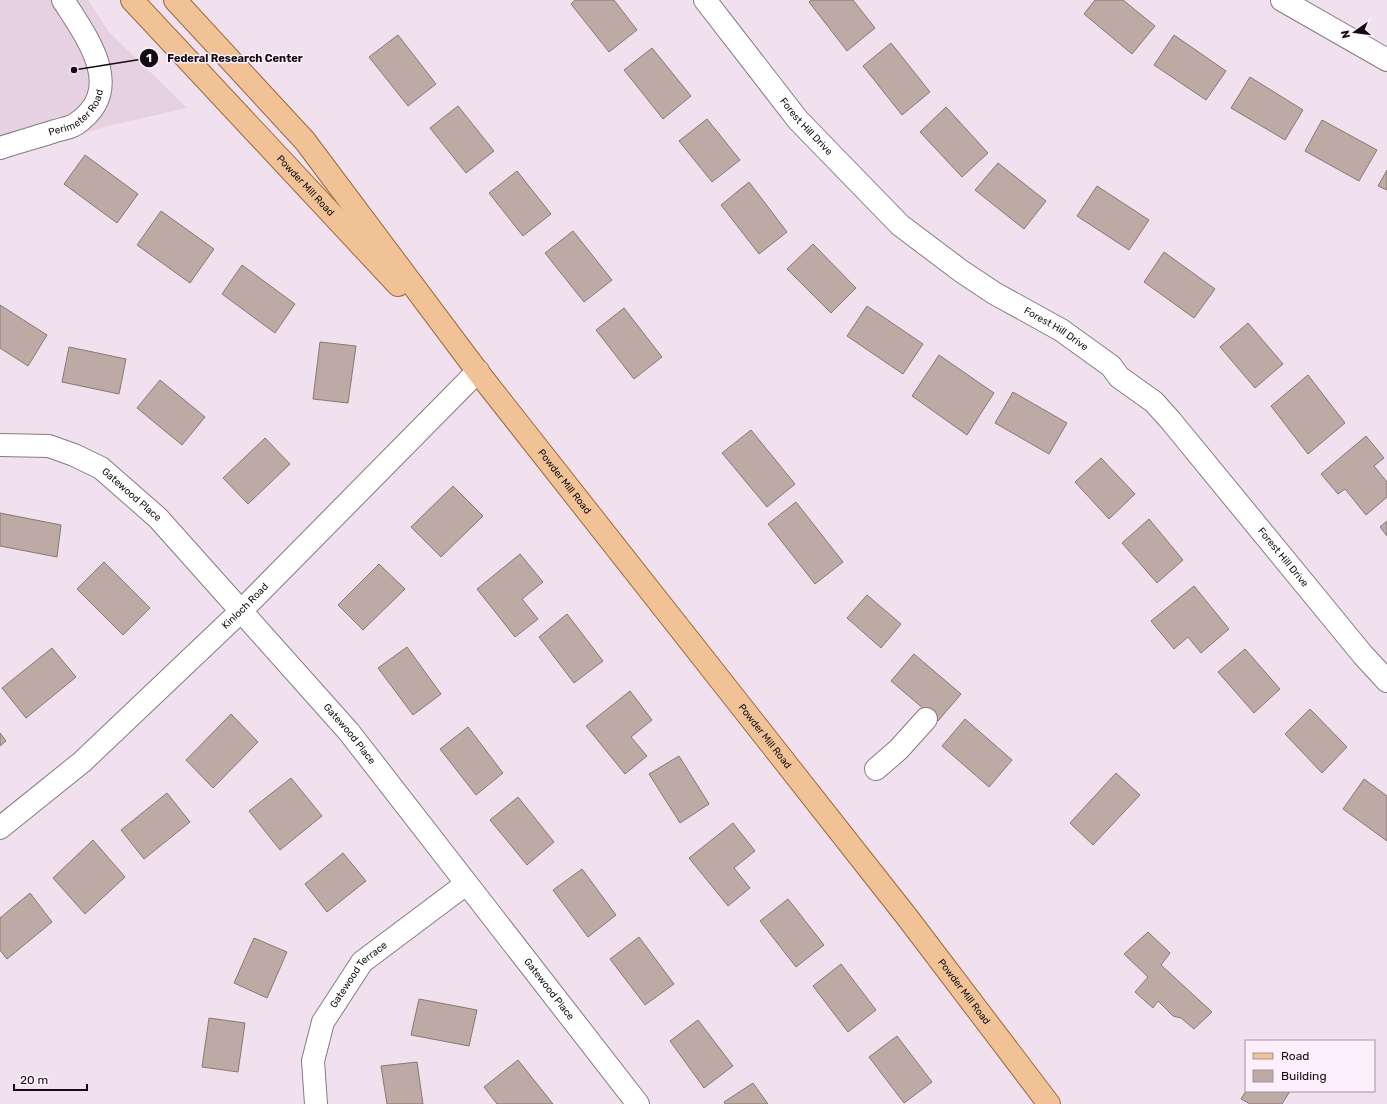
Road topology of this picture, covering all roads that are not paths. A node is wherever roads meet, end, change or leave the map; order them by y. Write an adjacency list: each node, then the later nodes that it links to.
1 (63, 0): 7 (street, Perimeter Road)
2 (132, 0): 8 (main road, Powder Mill Road)
3 (175, 0): 8 (main road, Powder Mill Road)
4 (705, 0): 11 (street, Forest Hill Drive)
5 (1282, 0): 6 (street)
6 (1387, 60)
7 (0, 148)
8 (478, 371): 10 (street, Kinloch Road); 18 (main road, Powder Mill Road)
9 (0, 445): 10 (street, Gatewood Place)
10 (241, 611): 14 (street, Kinloch Road); 15 (street, Gatewood Place)
11 (1387, 681)
12 (926, 719): 13 (street)
13 (876, 769)
14 (0, 828)
15 (466, 884): 16 (street, Gatewood Terrace); 17 (street, Gatewood Place)
16 (316, 1104)
17 (638, 1104)
18 (1049, 1104)

